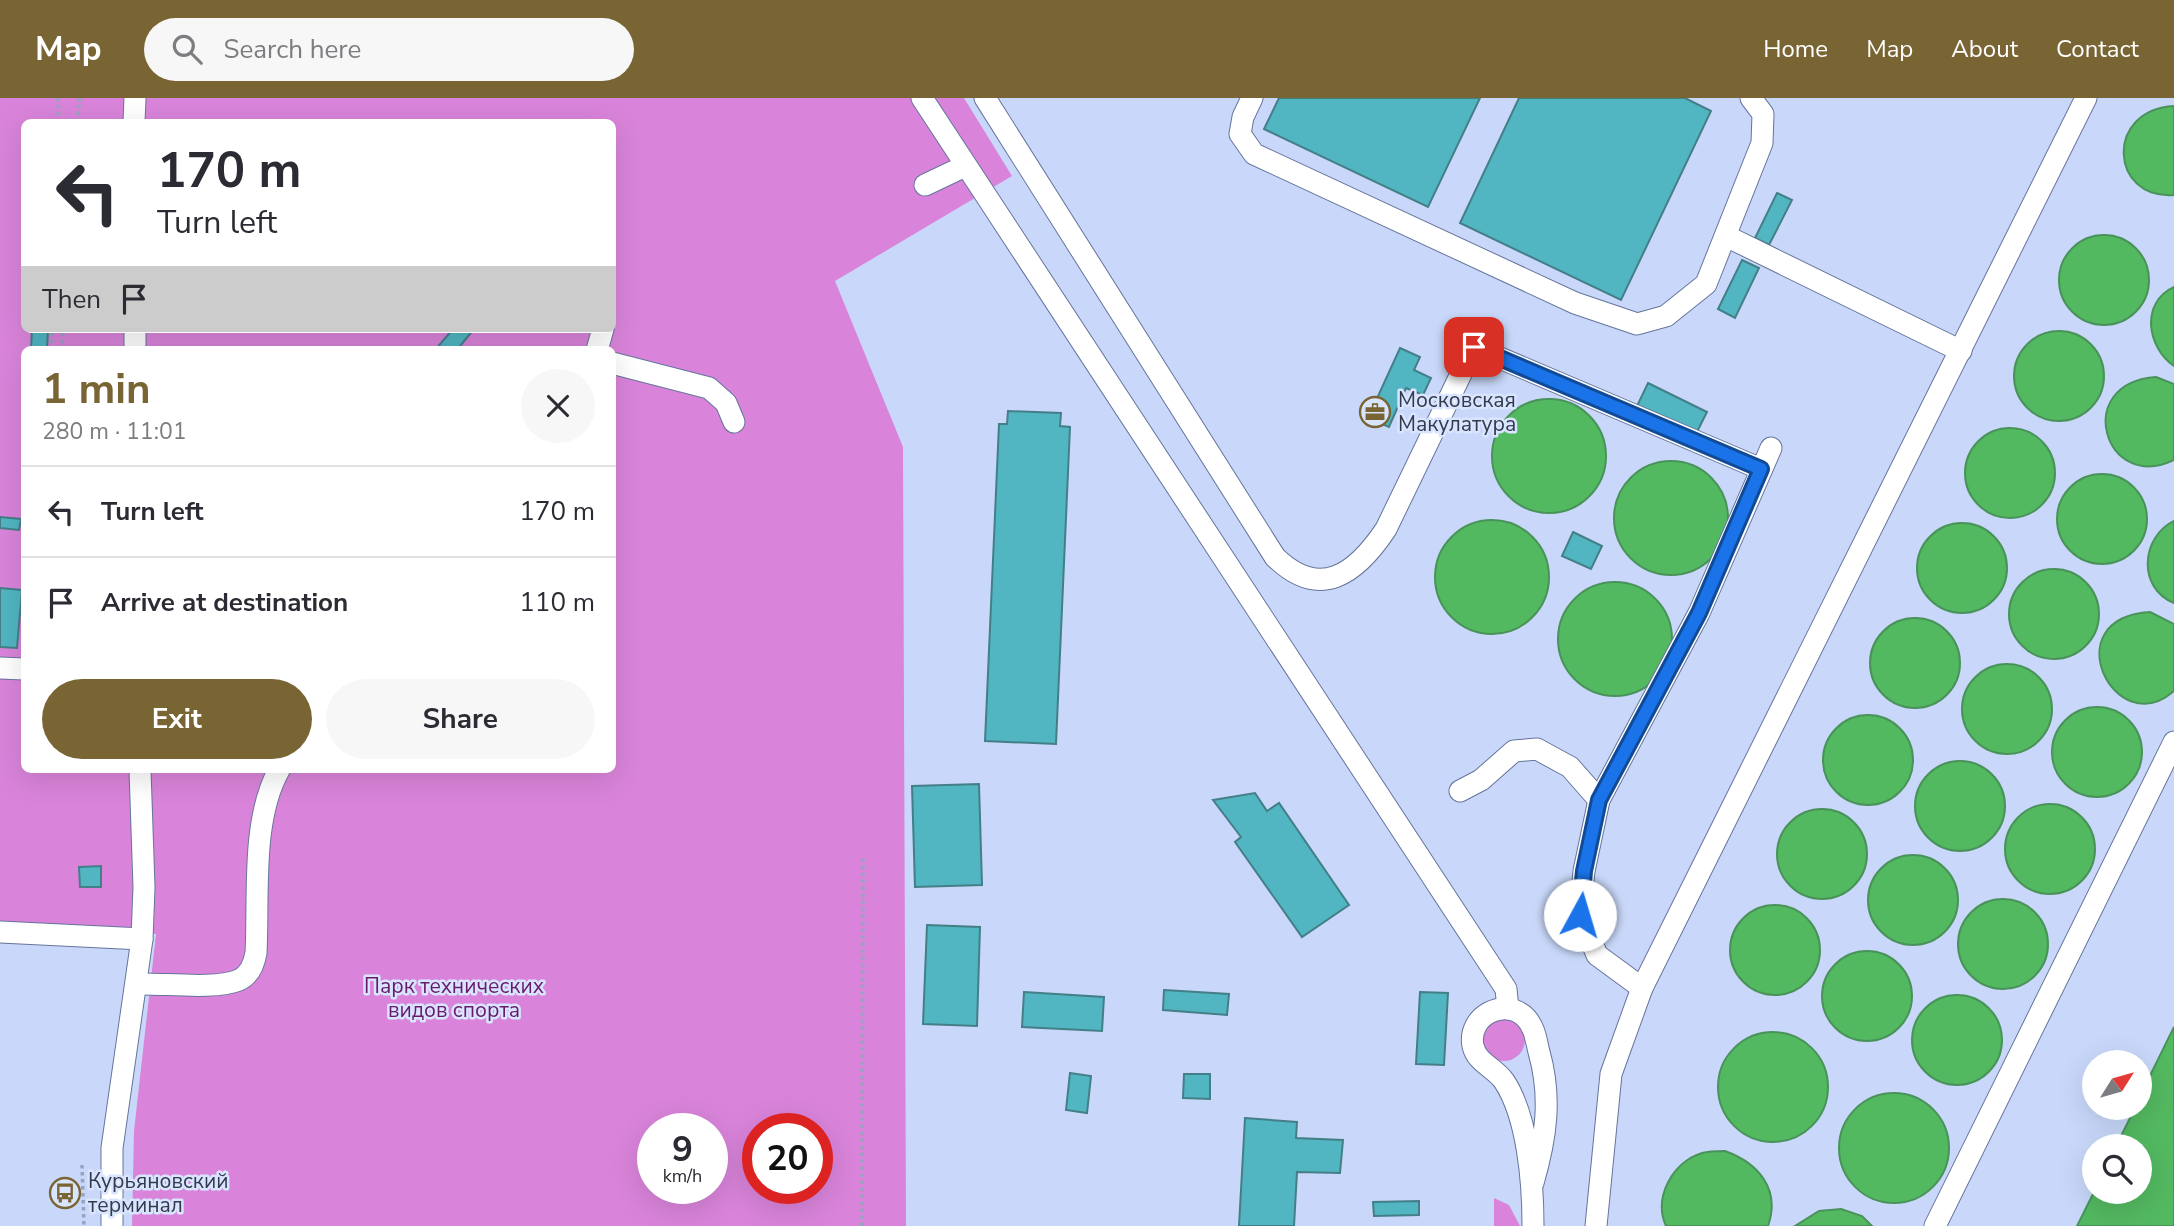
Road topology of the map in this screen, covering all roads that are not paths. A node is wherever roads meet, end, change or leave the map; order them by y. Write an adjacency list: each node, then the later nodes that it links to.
1 (135, 98): 7 (street)
2 (922, 98): 8 (street)
3 (985, 98): 15 (street)
4 (1252, 98): 10 (street)
5 (1751, 98): 10 (street)
6 (2086, 98): 11 (street)
7 (134, 119)
8 (965, 166): 9 (street); 27 (street)
9 (925, 185)
10 (1726, 236): 11 (street)
11 (1961, 351): 26 (street)
12 (616, 364): 13 (street)
13 (734, 422)
14 (1771, 448): 15 (street)
15 (1761, 469): 22 (street)
16 (0, 668): 17 (street)
17 (21, 669)
18 (2174, 741): 32 (street)
19 (140, 773): 24 (street)
20 (278, 773): 25 (street)
21 (1460, 791): 22 (street)
22 (1599, 800): 26 (street)
23 (0, 932): 24 (street)
24 (142, 939): 25 (street)
25 (137, 984): 29 (street)
26 (1642, 988): 31 (street)
27 (1508, 1009): 28 (street); 28 (street)
28 (1533, 1183): 30 (street)
29 (112, 1226)
30 (1533, 1226)
31 (1596, 1226)
32 (1935, 1226)

